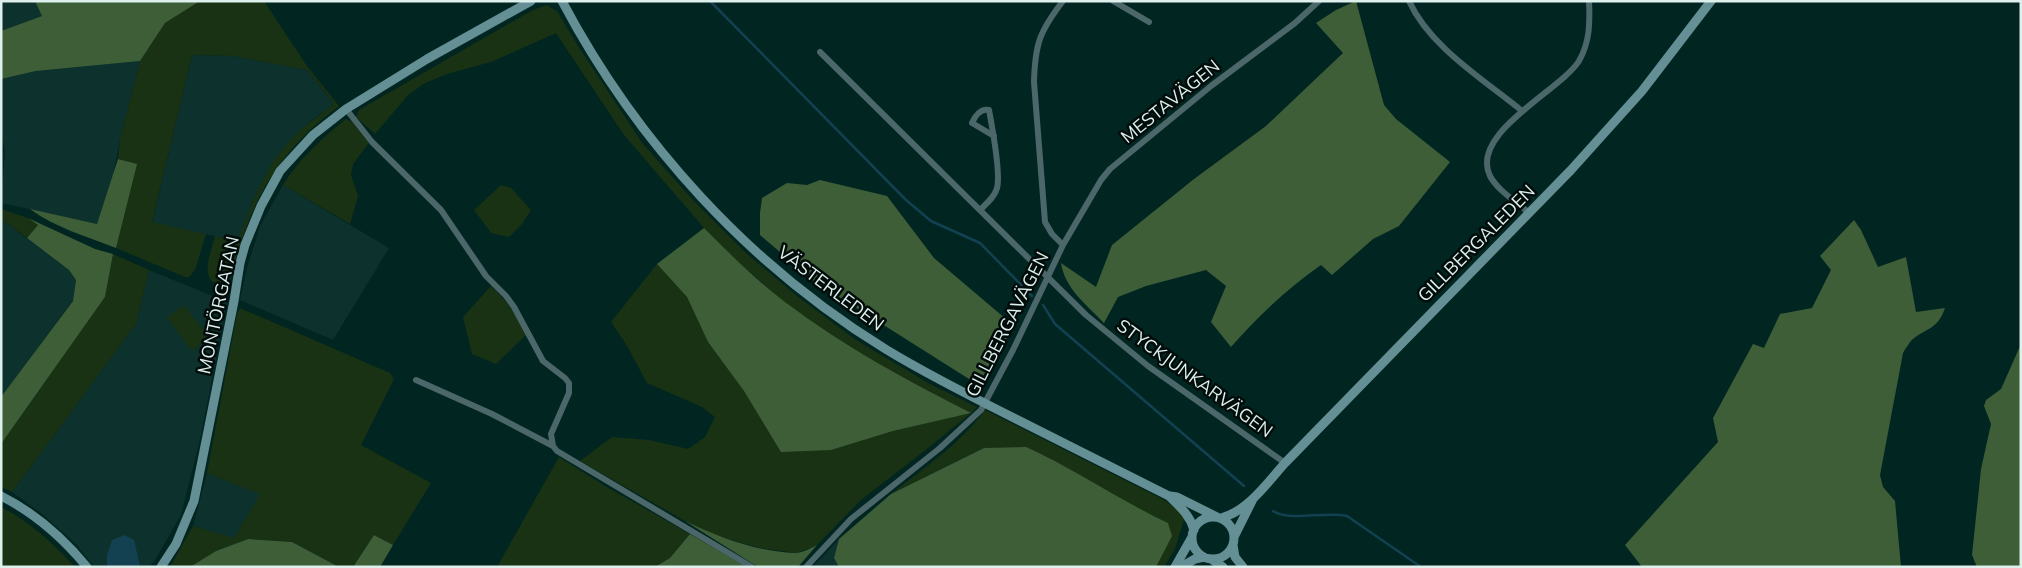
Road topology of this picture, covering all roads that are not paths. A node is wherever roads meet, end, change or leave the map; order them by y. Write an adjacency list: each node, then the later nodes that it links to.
1 (531, 1): 11 (street, MONTÖRGATAN)
2 (562, 1): 22 (street, VÄSTERLEDEN)
3 (1063, 1): 16 (street, GILLBERGAVÄGEN)
4 (1114, 1): 9 (street)
5 (1319, 1): 16 (street, MESTAVÄGEN)
6 (1409, 1): 12 (street)
7 (1589, 1): 12 (street)
8 (1711, 1): 15 (street, GILLBERGALEDEN)
9 (1149, 22)
10 (820, 52): 14 (street, STYCKJUNKARVÄGEN)
11 (346, 109): 19 (street); 29 (street, MONTÖRGATAN)
12 (1522, 111): 15 (street)
13 (994, 136): 14 (street)
14 (980, 210): 17 (street, STYCKJUNKARVÄGEN)
15 (1529, 213): 20 (street, GILLBERGALEDEN)
16 (1063, 245): 17 (street, GILLBERGAVÄGEN)
17 (1049, 277): 20 (street, STYCKJUNKARVÄGEN); 31 (street, GILLBERGAVÄGEN)
18 (416, 380): 19 (street)
19 (553, 446): 30 (street)
20 (1285, 463): 23 (street, GILLBERGALEDEN)
21 (1, 496): 28 (street)
22 (1169, 496): 24 (street, VÄSTERLEDEN); 25 (street, VÄSTERLEDEN)
23 (1254, 498): 24 (street, GILLBERGALEDEN); 26 (street, GILLBERGALEDEN)
24 (1219, 518): 25 (street); 26 (street)
25 (1193, 534): 27 (street); 32 (street)
26 (1234, 541): 27 (street); 35 (street)
27 (1208, 558): 33 (street); 34 (street)
28 (87, 567)
29 (161, 567)
30 (752, 567)
31 (806, 567)
32 (1175, 567)
33 (1181, 567)
34 (1223, 567)
35 (1243, 567)

